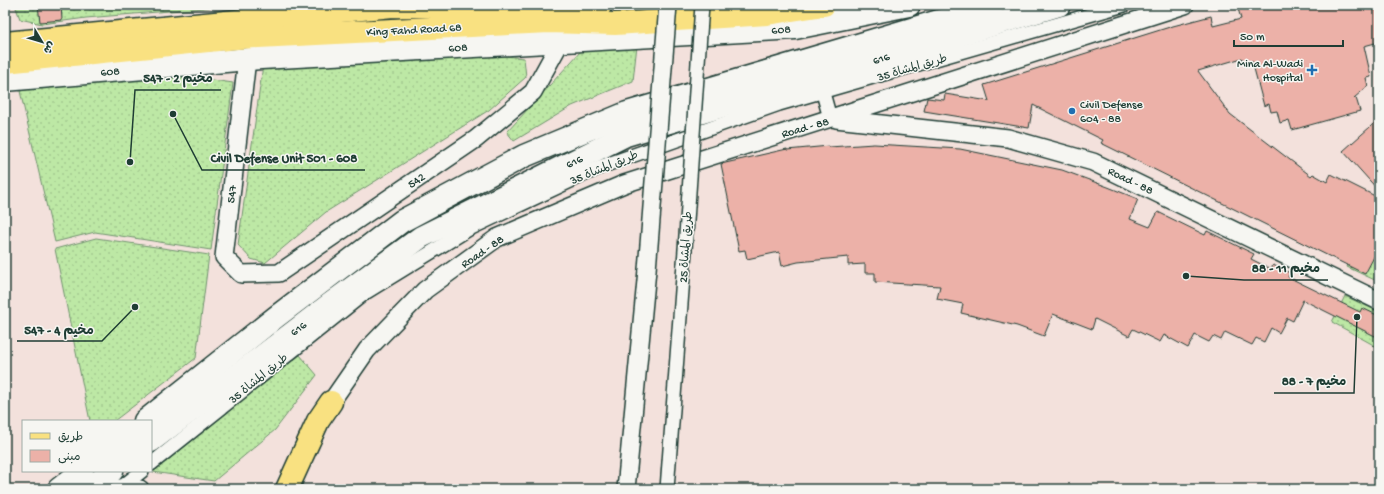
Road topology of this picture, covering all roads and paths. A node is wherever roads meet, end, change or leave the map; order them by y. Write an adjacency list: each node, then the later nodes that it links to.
1 (601, 5): 11 (main road, King Fahd Road 68)
2 (668, 5): 30 (street, bridge)
3 (702, 5): 31 (street, طريق المشاة 25, bridge)
4 (824, 5): 13 (main road, King Fahd Road 68)
5 (908, 5): 10 (main road, 608)
6 (993, 5): 20 (main road, 616)
7 (1059, 5): 21 (main road, 616)
8 (1124, 5): 15 (street, طريق المشاة 35)
9 (1185, 5): 16 (street)
10 (561, 41): 12 (main road, 608); 17 (street, 542)
11 (5, 43)
12 (247, 59): 14 (main road, 608); 17 (street, 547)
13 (5, 62)
14 (5, 80)
15 (823, 92): 16 (street); 22 (street, طريق المشاة 35)
16 (830, 118): 18 (street, Road - 88); 19 (street, Road - 88)
17 (241, 274)
18 (1379, 301)
19 (331, 402): 29 (main road)
20 (147, 420)
21 (152, 440)
22 (152, 463)
23 (81, 472): 26 (main road)
24 (140, 472): 25 (street)
25 (117, 483): 27 (main road); 28 (street)
26 (59, 489)
27 (88, 489)
28 (140, 489)
29 (287, 489)
30 (626, 489)
31 (667, 489)

